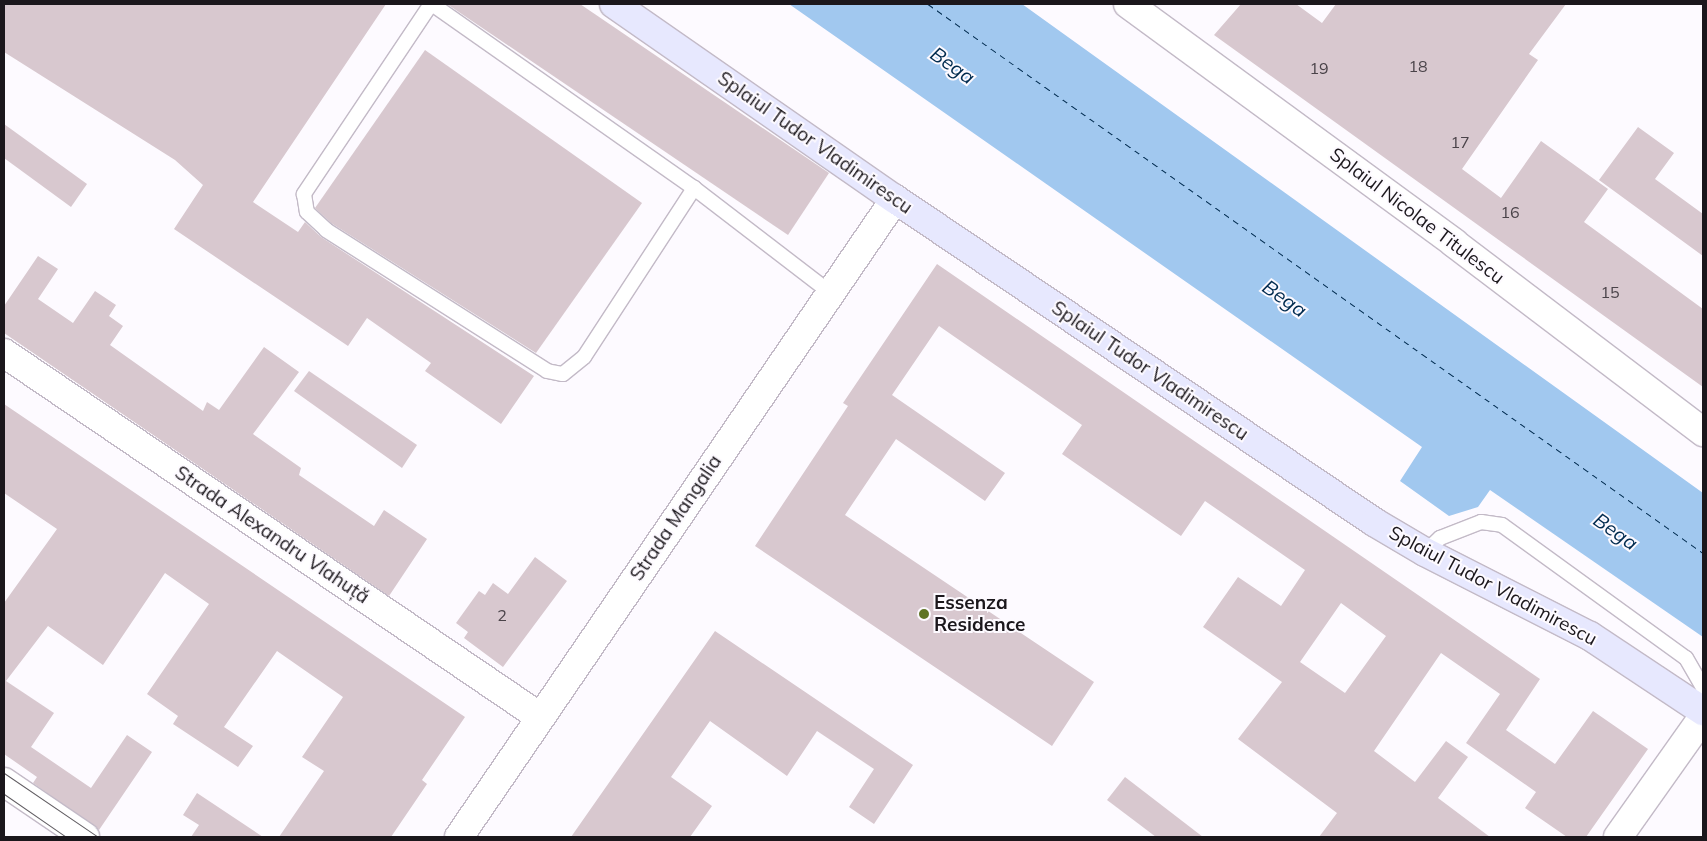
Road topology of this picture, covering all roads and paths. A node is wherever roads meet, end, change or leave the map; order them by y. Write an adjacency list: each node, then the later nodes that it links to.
1 (432, 4): 4 (lane); 4 (lane)
2 (614, 4): 5 (street, Splaiul Tudor Vladimirescu)
3 (1128, 4): 8 (street, Splaiul Nicolae Titulescu)
4 (694, 188): 6 (lane)
5 (895, 199): 6 (street, Strada Mangalia); 9 (street, Splaiul Tudor Vladimirescu)
6 (830, 293): 12 (street, Strada Mangalia)
7 (4, 353): 12 (street, Strada Alexandru Vlahuță)
8 (1703, 432)
9 (1425, 552): 10 (lane); 11 (street, Splaiul Tudor Vladimirescu)
10 (1703, 687)
11 (1703, 711)
12 (540, 717): 16 (street, Strada Mangalia)
13 (1703, 717): 17 (street)
14 (4, 782): 15 (street)
15 (85, 837)
16 (459, 837)
17 (1618, 837)

